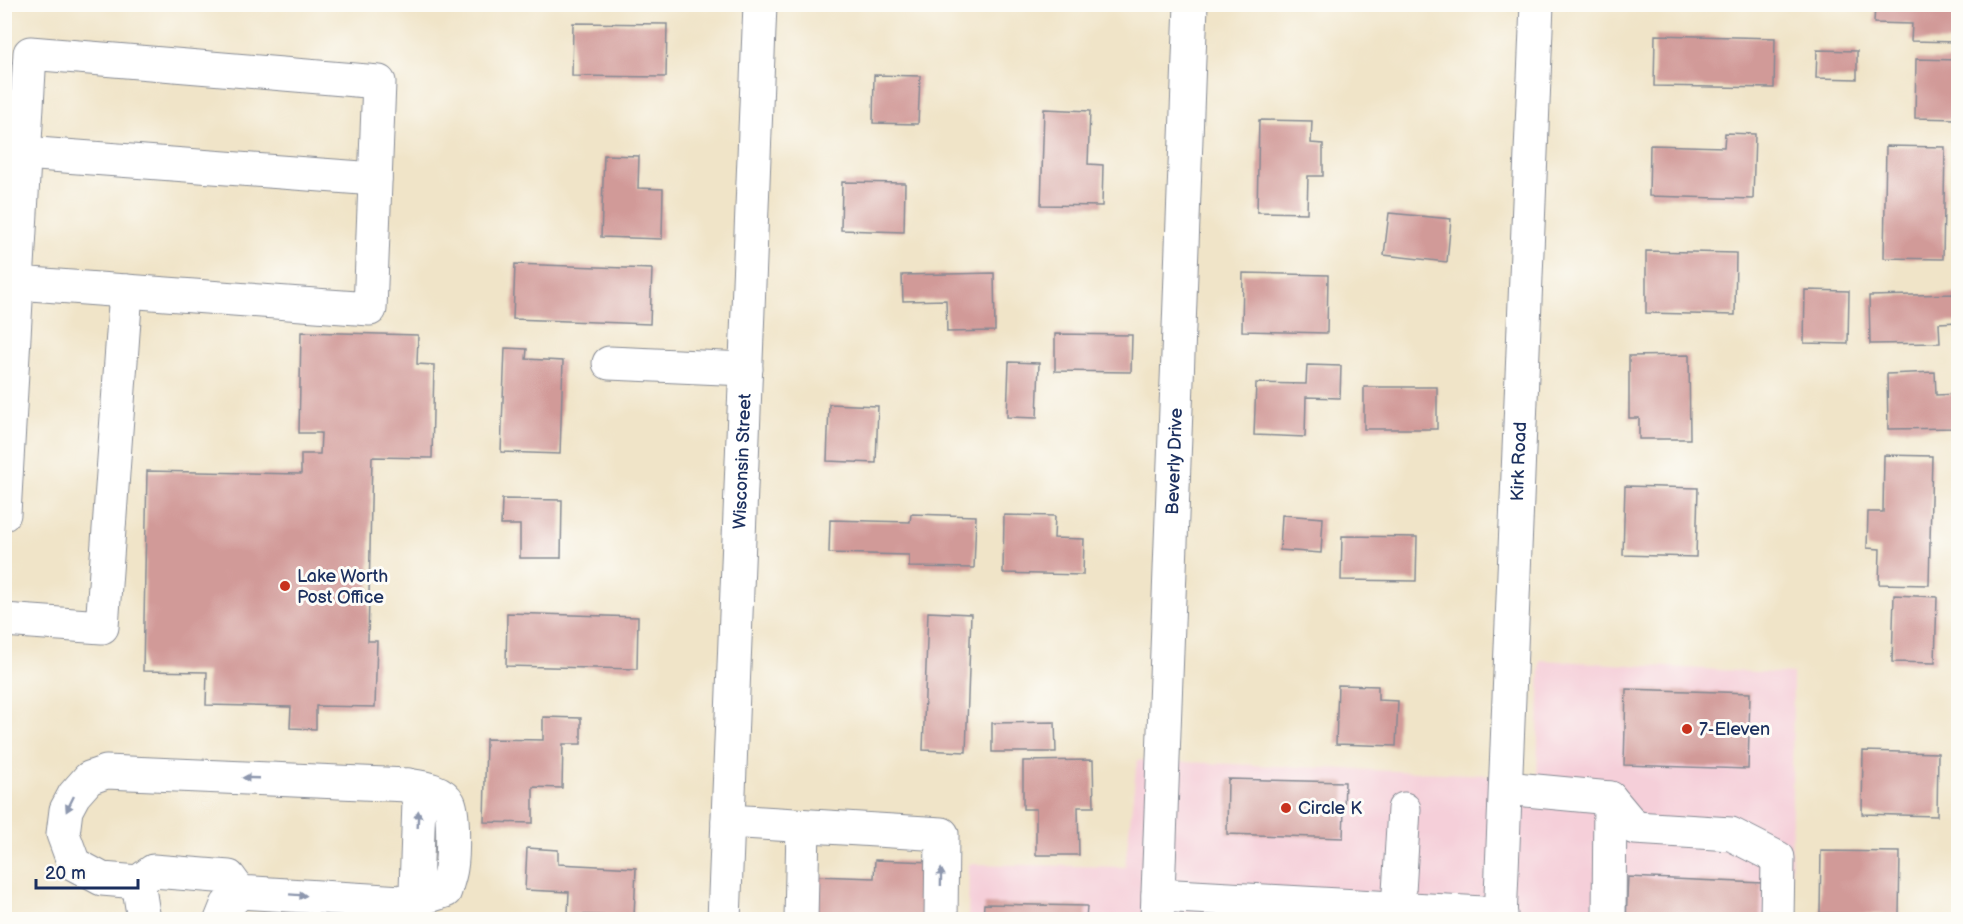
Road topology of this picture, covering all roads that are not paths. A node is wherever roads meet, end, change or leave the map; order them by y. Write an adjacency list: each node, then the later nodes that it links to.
1 (760, 4): 9 (street, Wisconsin Street)
2 (1191, 4): 19 (street, Beverly Drive)
3 (1538, 4): 12 (street, Kirk Road)
4 (24, 153): 5 (street); 5 (street); 6 (street)
5 (375, 179): 7 (street)
6 (17, 283): 7 (street); 10 (street)
7 (126, 291): 11 (street)
8 (609, 363): 9 (street)
9 (746, 369): 15 (street, Wisconsin Street)
10 (4, 514)
11 (4, 620)
12 (1506, 788): 13 (street); 22 (street, Kirk Road)
13 (1610, 798): 28 (street); 29 (street)
14 (1404, 809): 21 (street)
15 (728, 821): 16 (street); 25 (street, Wisconsin Street)
16 (803, 826): 26 (street); 27 (street, one-way to 16)
17 (138, 882): 18 (street); 18 (street, one-way to 17); 23 (street)
18 (240, 892): 24 (street)
19 (1157, 907): 20 (street)
20 (1226, 909): 21 (street)
21 (1395, 914): 22 (street)
22 (1500, 917)
23 (144, 920)
24 (221, 920)
25 (724, 920)
26 (801, 920)
27 (941, 920)
28 (1609, 920)
29 (1777, 920)

